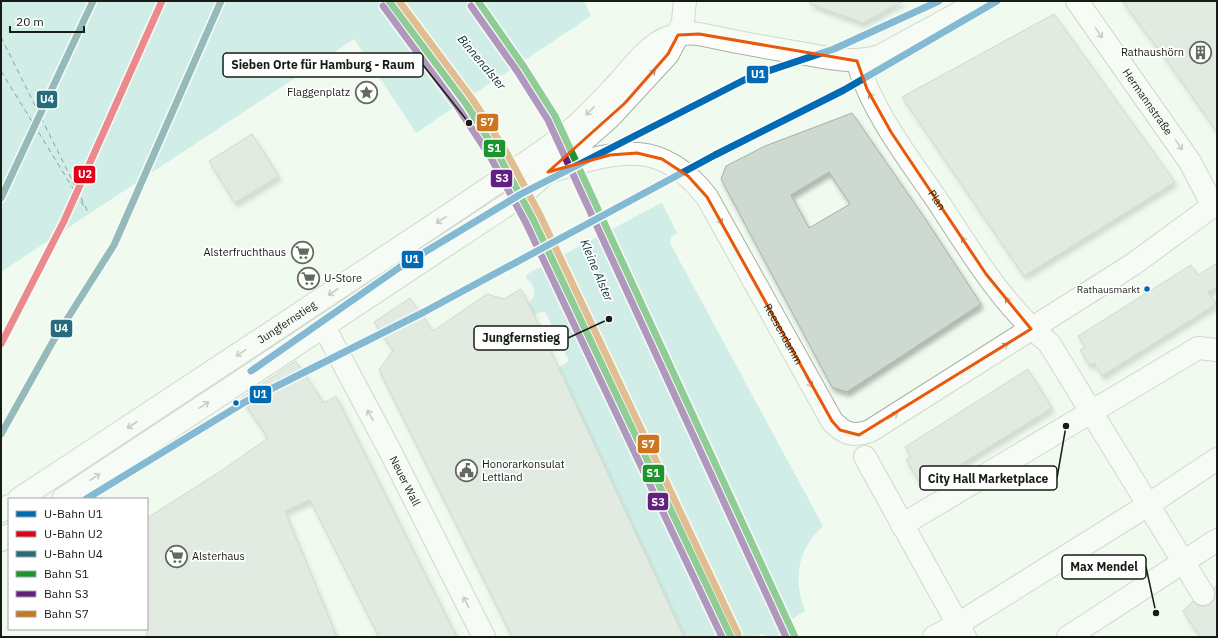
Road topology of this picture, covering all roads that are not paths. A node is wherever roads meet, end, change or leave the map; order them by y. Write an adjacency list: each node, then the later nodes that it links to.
1 (685, 1): 4 (street, Jungfernstieg)
2 (981, 1): 5 (street)
3 (1077, 1): 8 (street, Hermannstraße, one-way to 8)
4 (688, 34): 5 (street); 6 (street, Jungfernstieg)
5 (857, 61): 10 (street, Plan, one-way to 5)
6 (621, 93): 7 (street, Jungfernstieg); 15 (street, Jungfernstieg, one-way to 15)
7 (548, 172): 9 (street, Jungfernstieg); 10 (street, Reesendamm, one-way to 10)
8 (1215, 205): 10 (street)
9 (324, 327): 16 (street, Jungfernstieg, one-way to 9); 24 (street, Neuer Wall, one-way to 9)
10 (1031, 329): 12 (street, Plan)
11 (1217, 350): 12 (street)
12 (1091, 412): 17 (street, Plan); 18 (street)
13 (864, 457): 18 (street)
14 (1217, 459): 17 (street)
15 (21, 498)
16 (65, 498)
17 (1148, 505): 20 (street, Plan); 22 (street)
18 (902, 524): 22 (street)
19 (1217, 540): 20 (street)
20 (1184, 561): 21 (street, Plan); 23 (street)
21 (1203, 594)
22 (961, 631): 25 (street)
23 (1075, 635)
24 (484, 637)
25 (934, 637)

